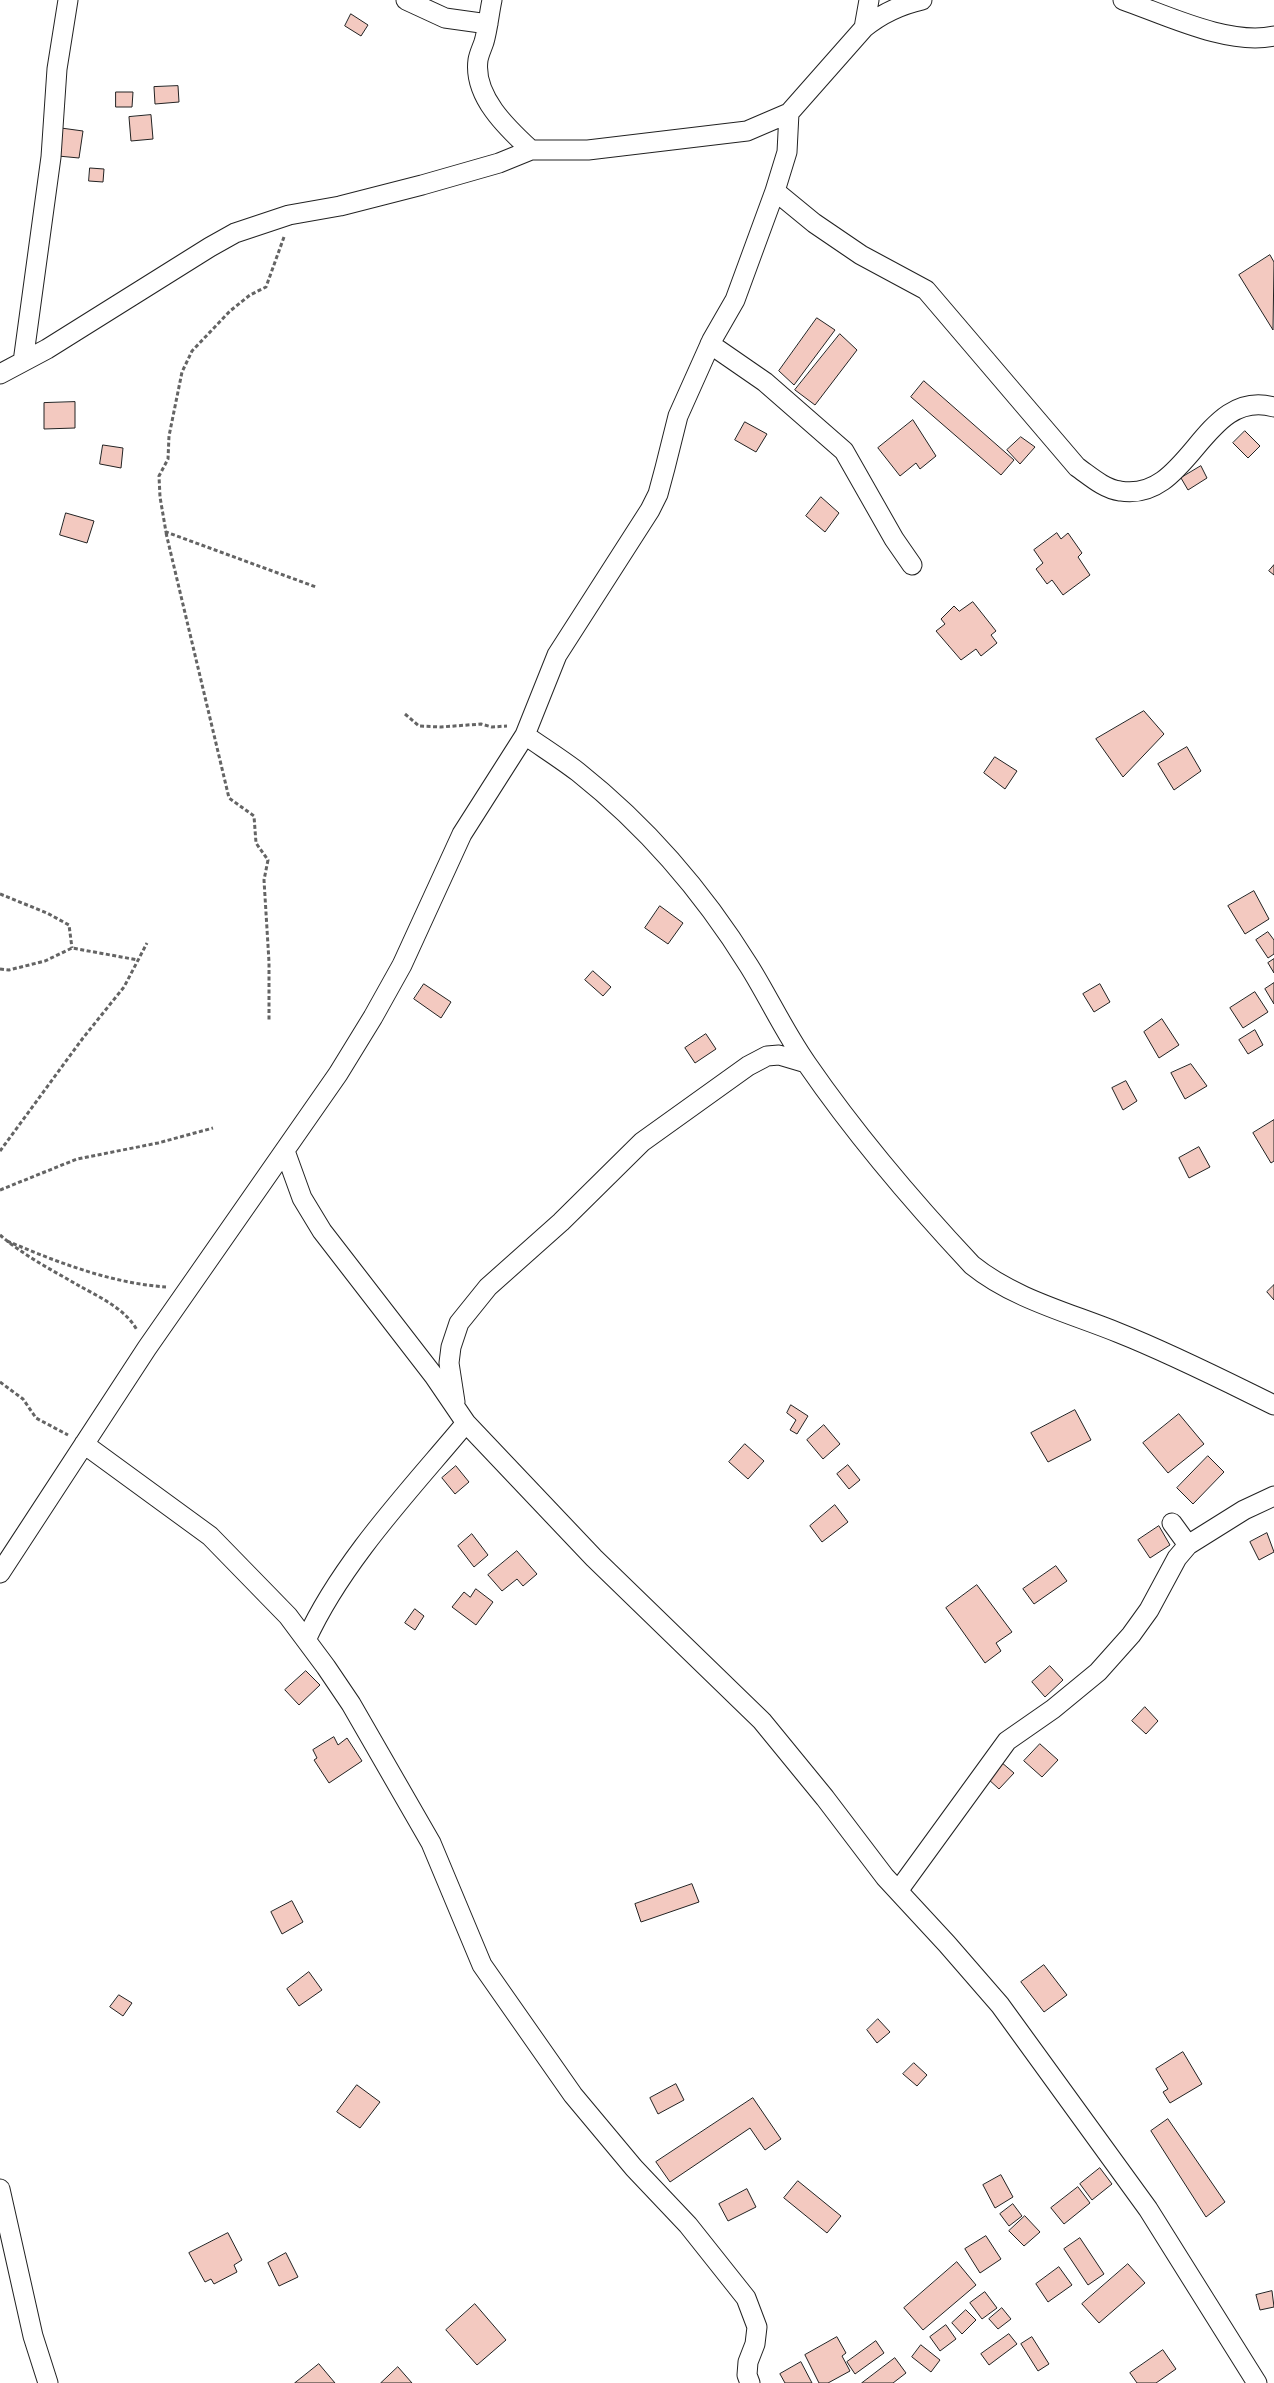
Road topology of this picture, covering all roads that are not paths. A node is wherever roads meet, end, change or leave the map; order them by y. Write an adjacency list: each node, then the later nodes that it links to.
1 (68, 0): 16 (street)
2 (406, 0): 7 (street)
3 (492, 0): 7 (street)
4 (869, 0): 8 (street)
5 (922, 0): 8 (street)
6 (1123, 0): 9 (street)
7 (488, 24): 12 (street)
8 (864, 28): 10 (street)
9 (1274, 36)
10 (789, 113): 11 (street); 13 (street)
11 (747, 131): 12 (street); 13 (street)
12 (530, 150): 16 (street)
13 (787, 152): 14 (street)
14 (775, 191): 15 (street); 18 (street)
15 (710, 344): 19 (street); 20 (street)
16 (22, 362): 17 (street)
17 (0, 374)
18 (1274, 406)
19 (912, 565)
20 (525, 735): 21 (street); 22 (street)
21 (806, 1063): 23 (street); 24 (street)
22 (285, 1151): 24 (street); 25 (street)
23 (1274, 1405)
24 (461, 1416): 30 (street); 31 (street)
25 (84, 1444): 29 (street); 30 (street)
26 (1274, 1496): 28 (street)
27 (1172, 1524): 28 (street)
28 (1188, 1544): 31 (street)
29 (0, 1573)
30 (306, 1640): 34 (street)
31 (898, 1891): 35 (street)
32 (0, 2189): 33 (street)
33 (48, 2383)
34 (750, 2383)
35 (1257, 2383)

